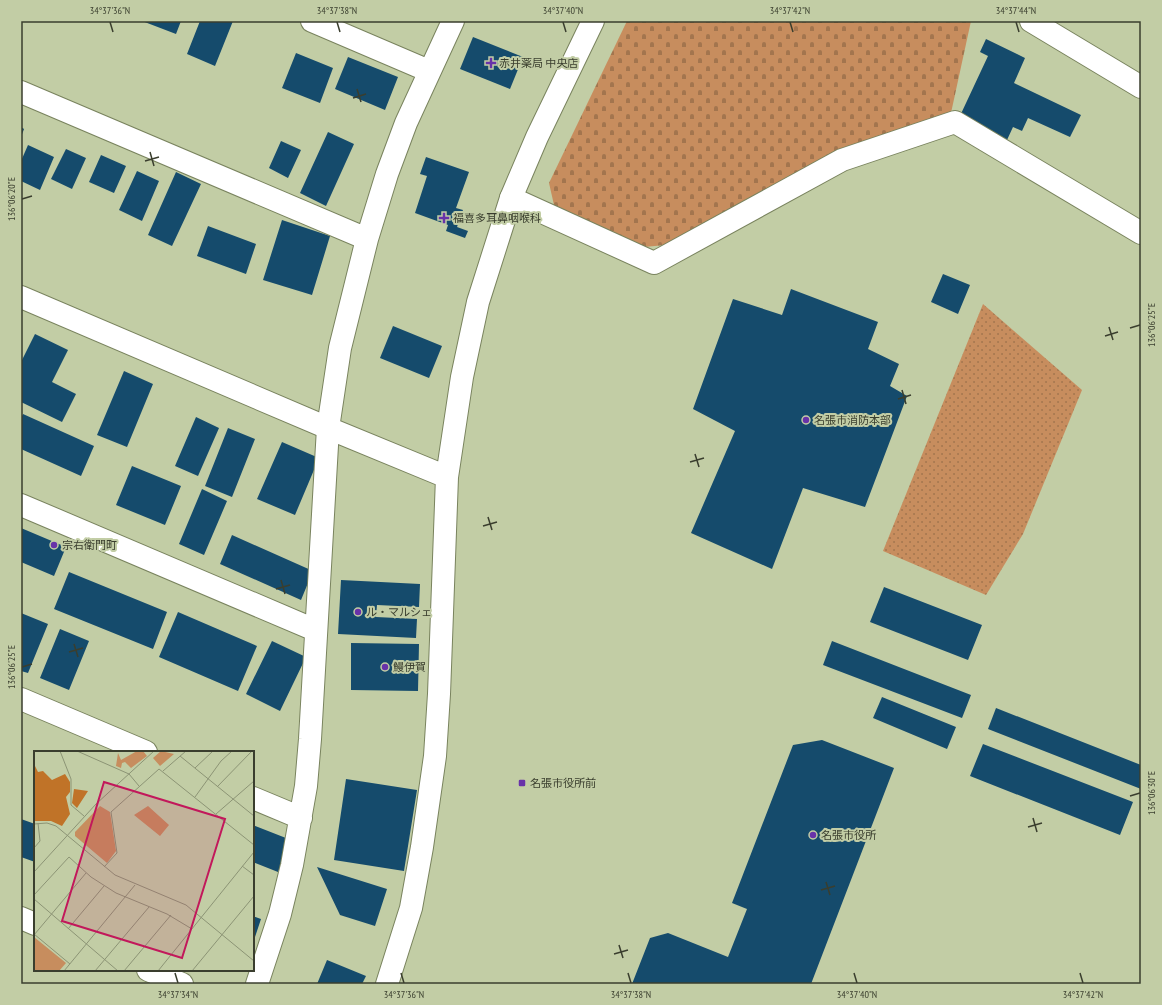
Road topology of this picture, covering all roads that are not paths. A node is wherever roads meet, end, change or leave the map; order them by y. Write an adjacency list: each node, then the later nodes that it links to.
1 (312, 21): 5 (street)
2 (453, 21): 5 (street)
3 (593, 21): 8 (street)
4 (1030, 21): 6 (street)
5 (429, 71): 10 (street)
6 (1141, 87)
7 (21, 92): 10 (street)
8 (511, 198): 9 (street); 13 (street)
9 (1141, 233)
10 (367, 239): 12 (street)
11 (21, 296): 12 (street)
12 (328, 428): 13 (street); 15 (street)
13 (447, 477): 25 (street)
14 (21, 505): 15 (street)
15 (316, 630): 19 (street)
16 (21, 699): 17 (street)
17 (144, 751)
18 (254, 798): 19 (street)
19 (301, 818): 24 (street)
20 (21, 918): 21 (street)
21 (34, 924)
22 (150, 971): 23 (street)
23 (182, 984)
24 (257, 984)
25 (387, 984)

